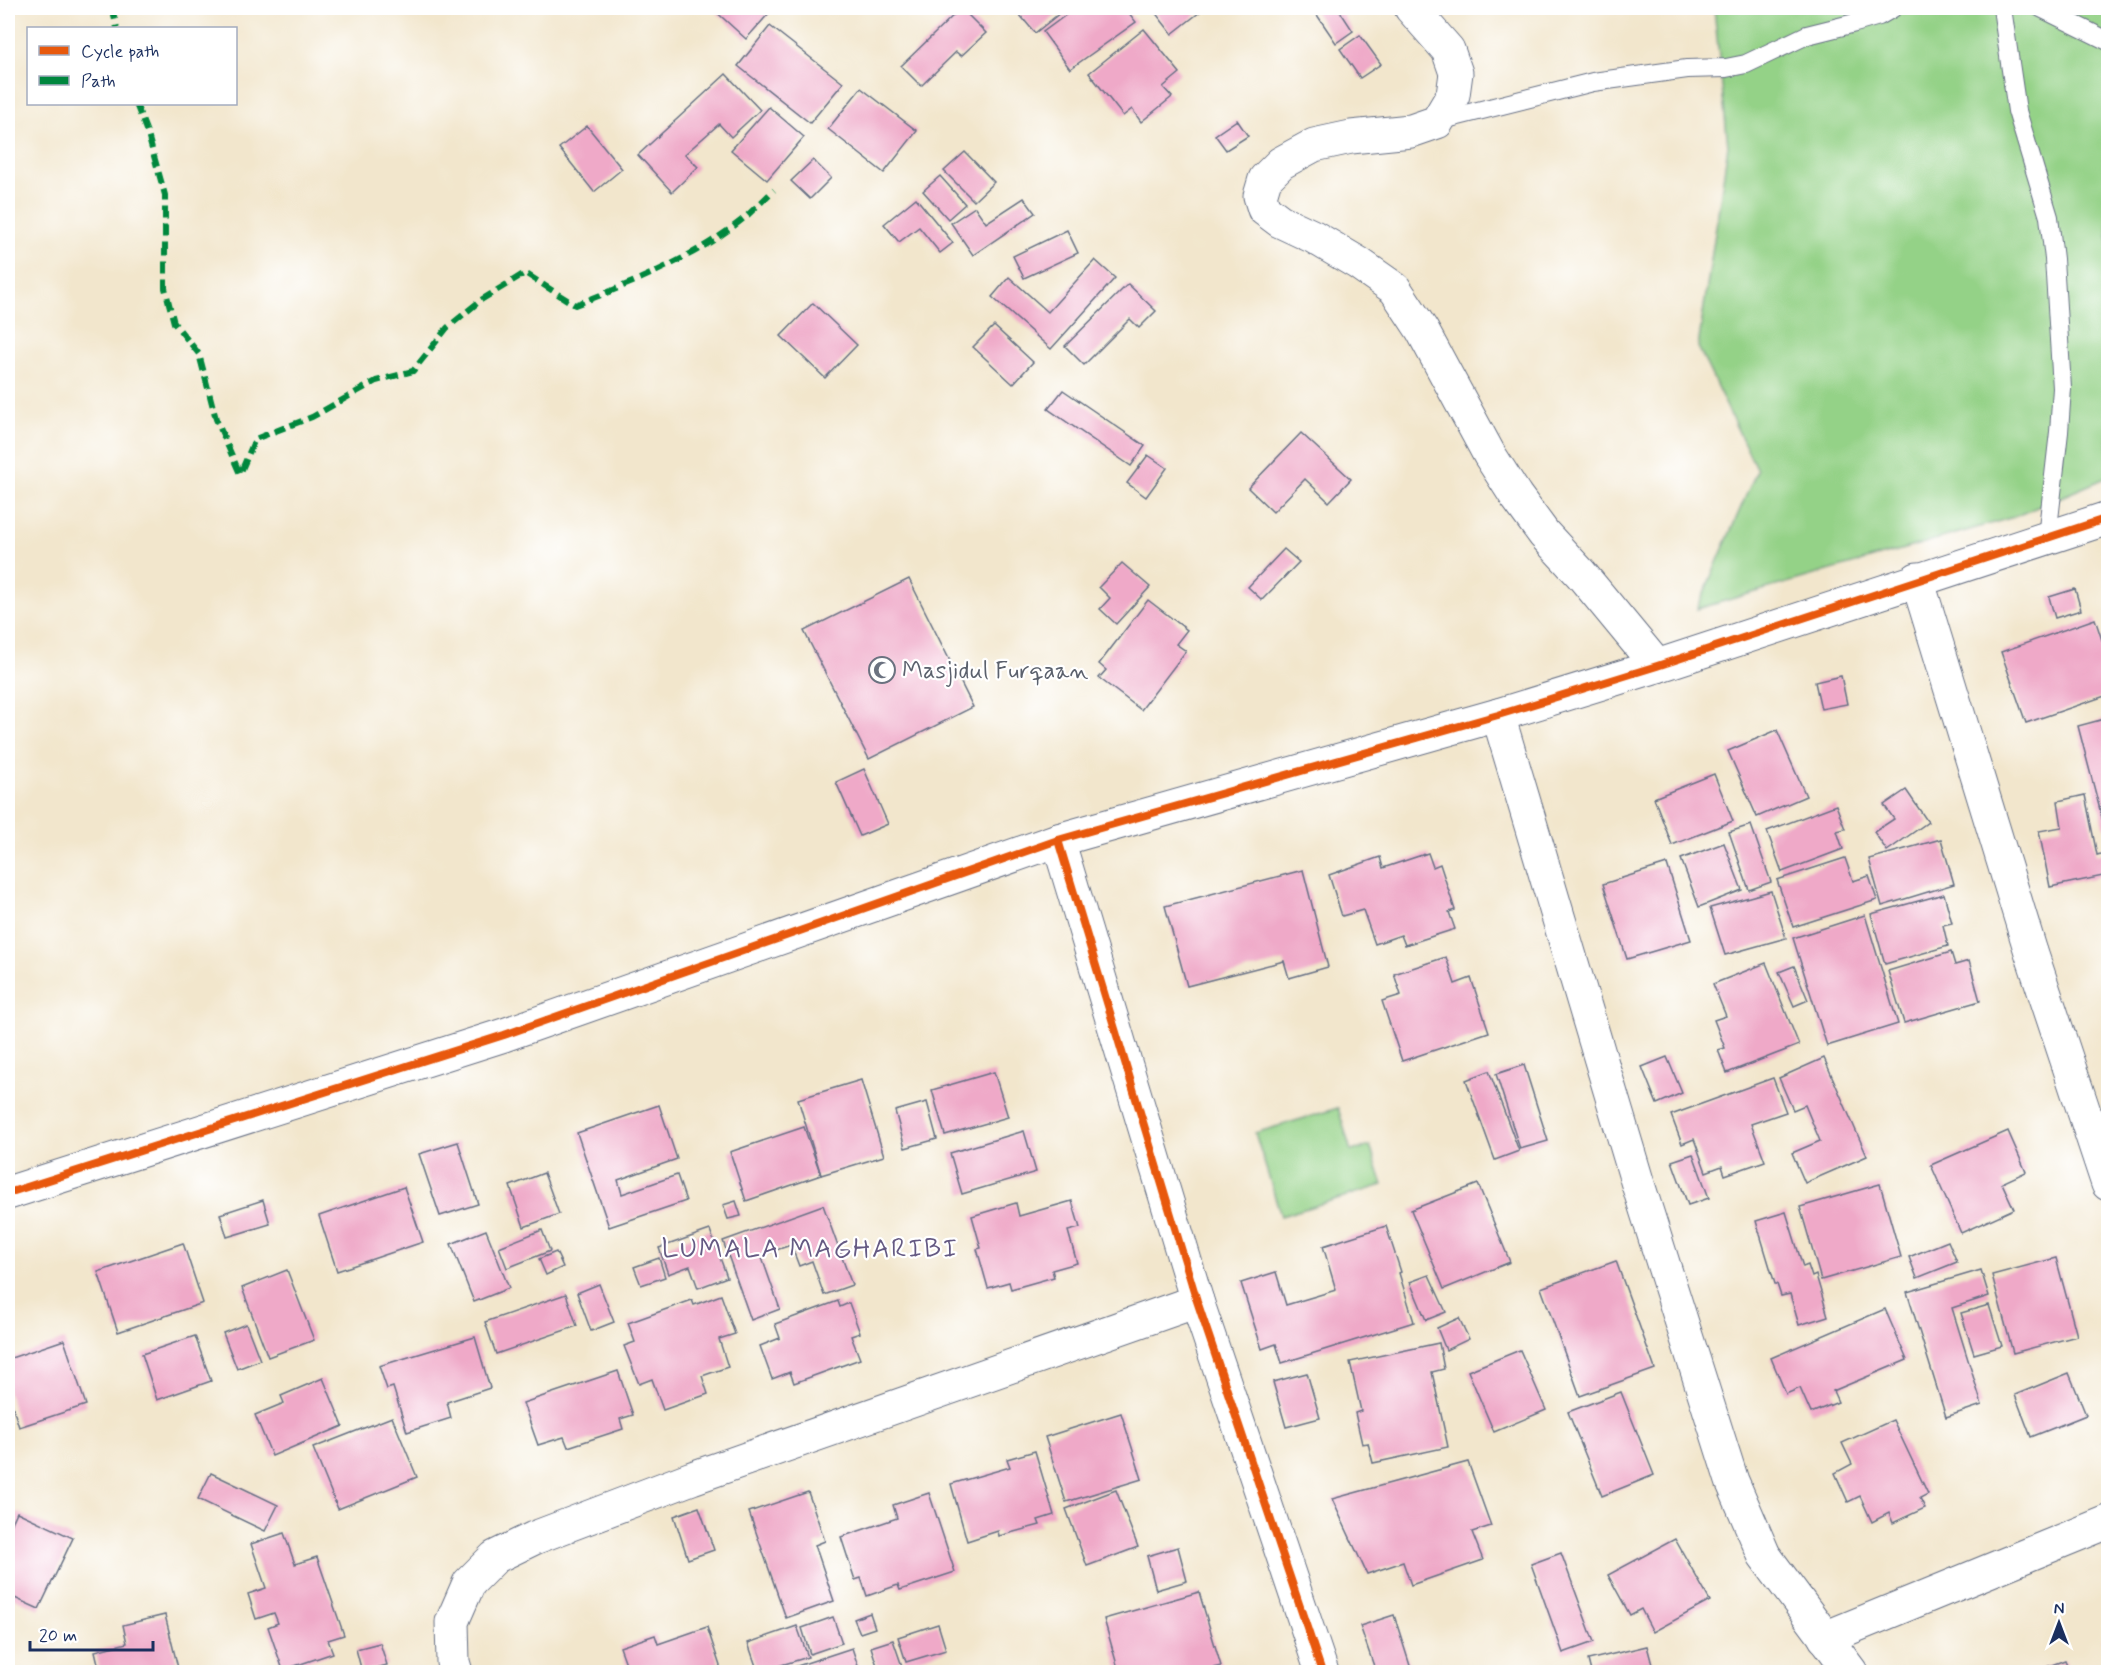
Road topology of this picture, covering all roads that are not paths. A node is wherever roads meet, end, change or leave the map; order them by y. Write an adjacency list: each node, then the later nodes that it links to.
1 (1411, 8): 6 (street)
2 (1893, 8): 6 (lane)
3 (2002, 8): 8 (lane)
4 (2041, 8): 5 (lane)
5 (2109, 41)
6 (1437, 122): 10 (street)
7 (2109, 518): 8 (street)
8 (2048, 537): 9 (street)
9 (1917, 579): 10 (street); 13 (street)
10 (1657, 666): 11 (street)
11 (1498, 715): 12 (street); 17 (street)
12 (1058, 840): 14 (street); 15 (street)
13 (2109, 1184)
14 (8, 1193)
15 (1197, 1301): 18 (street); 19 (street)
16 (2109, 1522): 17 (street)
17 (1825, 1638): 20 (street)
18 (456, 1672)
19 (1322, 1672)
20 (1851, 1672)

